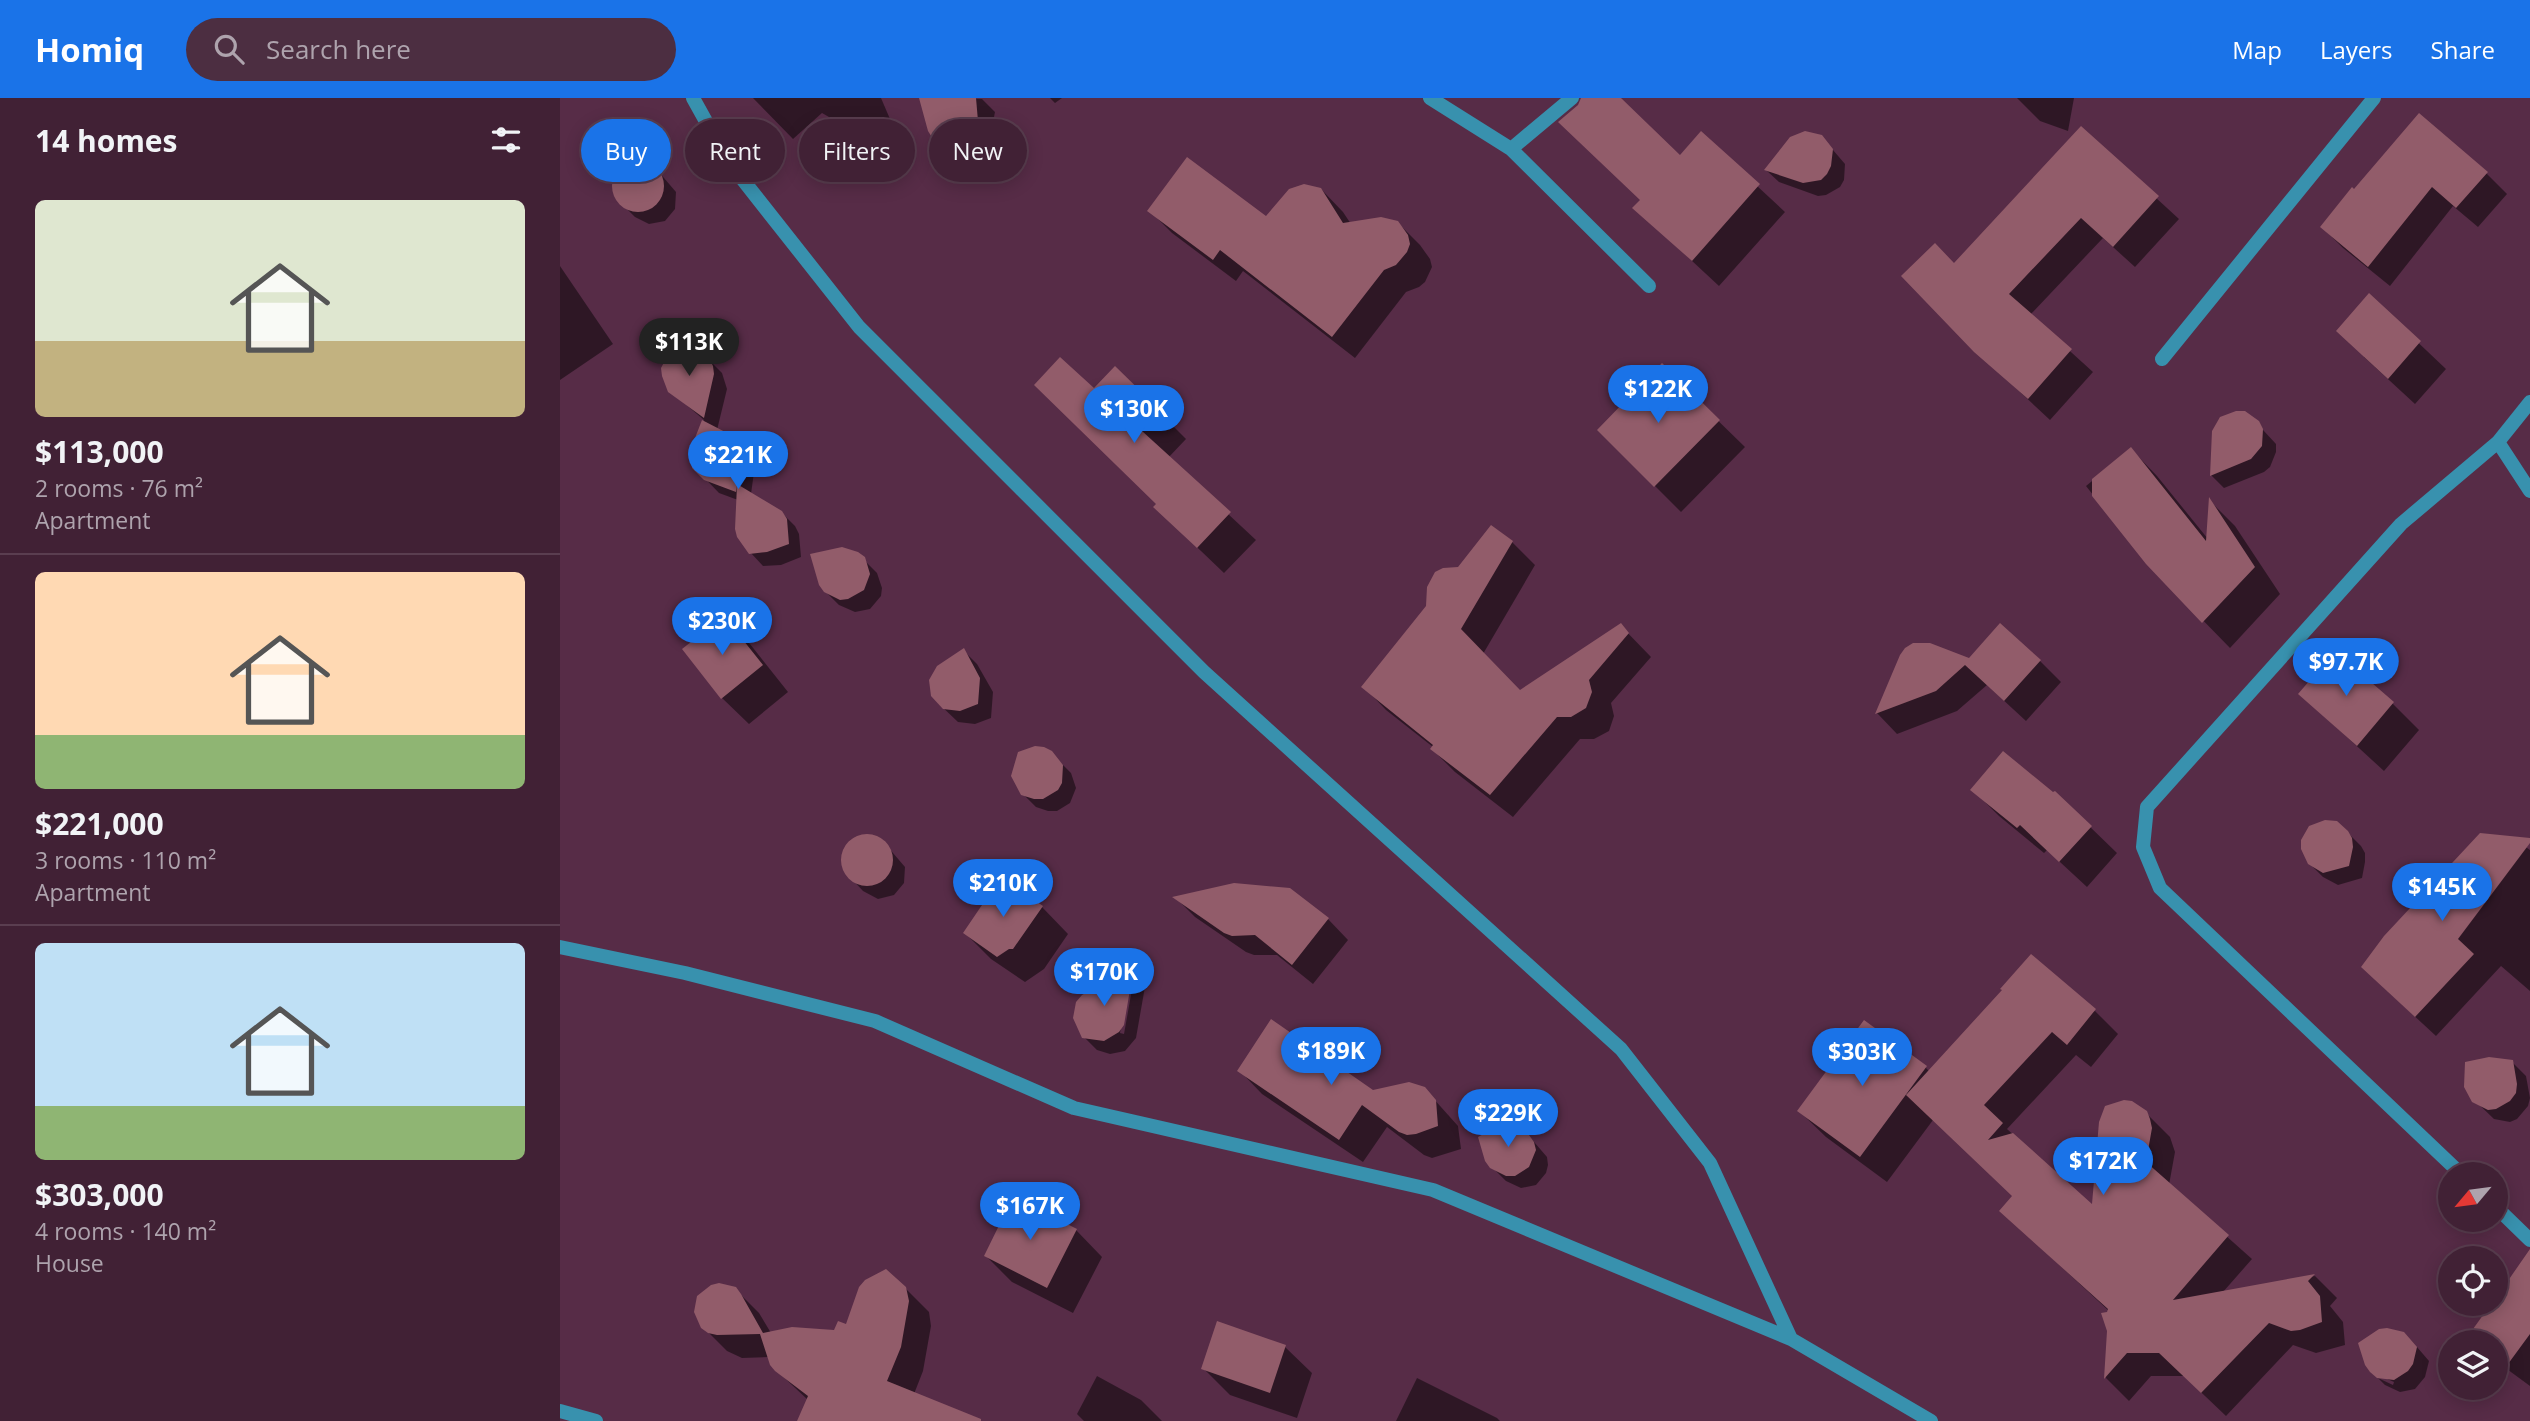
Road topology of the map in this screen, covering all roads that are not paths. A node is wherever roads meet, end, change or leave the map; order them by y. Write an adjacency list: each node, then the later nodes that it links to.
1 (693, 98): 15 (street)
2 (1430, 98): 5 (street)
3 (1572, 98): 5 (street)
4 (2374, 98): 7 (street)
5 (1511, 149): 6 (street)
6 (1649, 286)
7 (2162, 359)
8 (2530, 402): 9 (street)
9 (2497, 442): 10 (street); 12 (street)
10 (2530, 491)
11 (560, 947): 15 (street)
12 (2448, 1162)
13 (2508, 1219): 14 (street)
14 (2530, 1240)
15 (1791, 1339): 18 (street)
16 (560, 1410): 17 (street)
17 (596, 1421)
18 (1931, 1421)

